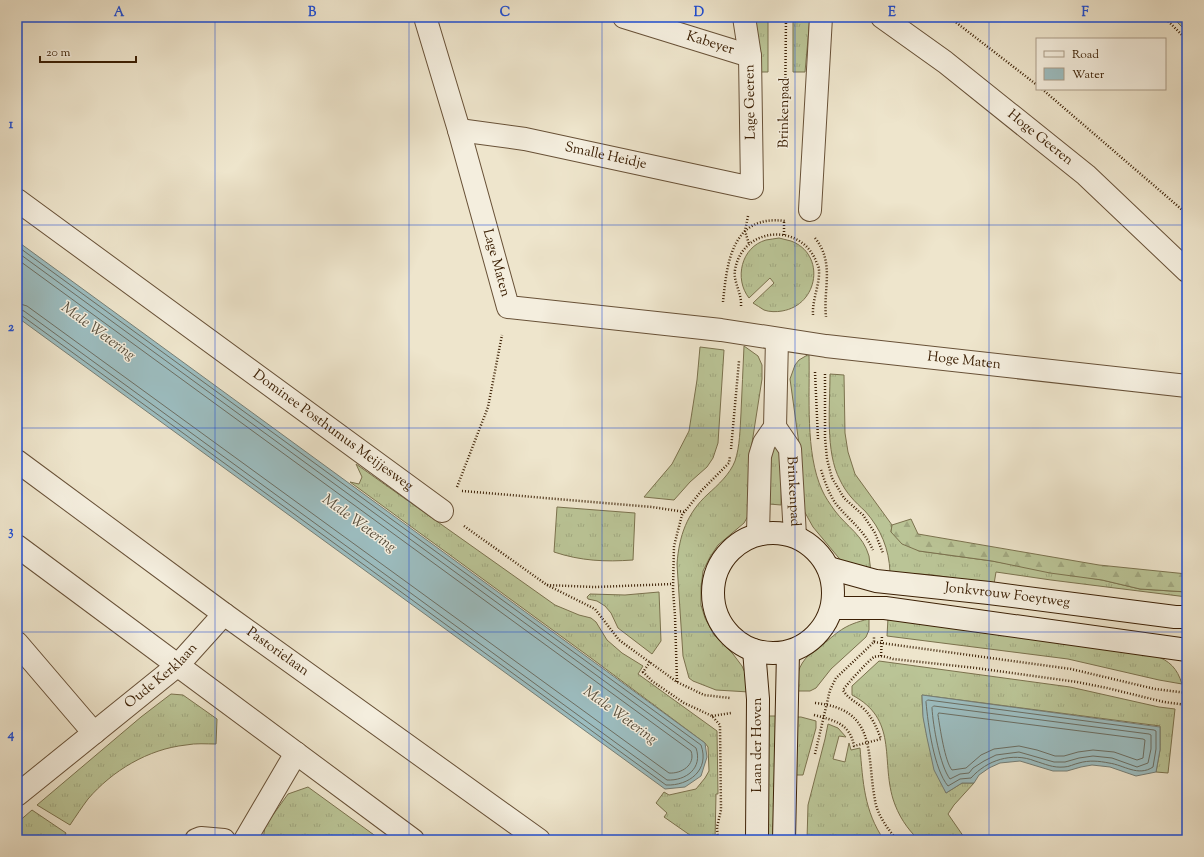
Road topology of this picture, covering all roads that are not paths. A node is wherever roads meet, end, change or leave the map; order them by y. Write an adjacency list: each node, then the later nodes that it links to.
1 (425, 17): 7 (street, Lage Maten)
2 (624, 17): 6 (street, Kabeyer)
3 (744, 17): 6 (street, Lage Geeren)
4 (822, 17): 10 (street)
5 (882, 17): 11 (street, Hoge Geeren)
6 (750, 56): 8 (street, Lage Geeren)
7 (459, 130): 8 (street, Smalle Heidje); 12 (street, Lage Maten)
8 (752, 188)
9 (17, 200): 17 (street, Dominee Posthumus Meijjesweg)
10 (810, 210)
11 (1187, 271)
12 (731, 332): 13 (street, Hoge Maten)
13 (776, 339): 14 (street, Hoge Maten); 15 (street)
14 (1187, 386)
15 (775, 427): 18 (street); 19 (street, Brinkenpad)
16 (17, 462): 23 (street, Pastorielaan)
17 (442, 511)
18 (758, 534): 19 (street); 26 (street)
19 (795, 536): 21 (street)
20 (17, 546): 29 (street)
21 (829, 568): 22 (street); 24 (street, Jonkvrouw Foeytweg)
22 (832, 608): 27 (street, Jonkvrouw Foeytweg); 28 (street)
23 (224, 614): 29 (street, Oude Kerklaan); 37 (street, Pastorielaan)
24 (1187, 617)
25 (17, 644): 30 (street)
26 (754, 650): 28 (street); 38 (street, Laan der Hoven)
27 (1187, 650)
28 (788, 652): 39 (street, Laan der Hoven)
29 (178, 666): 30 (street, Oude Kerklaan); 31 (street)
30 (94, 733): 32 (street, Oude Kerklaan)
31 (296, 753): 35 (street); 36 (street)
32 (17, 795)
33 (196, 840): 34 (street)
34 (224, 840)
35 (245, 840)
36 (413, 840)
37 (539, 840)
38 (757, 840)
39 (784, 840)

